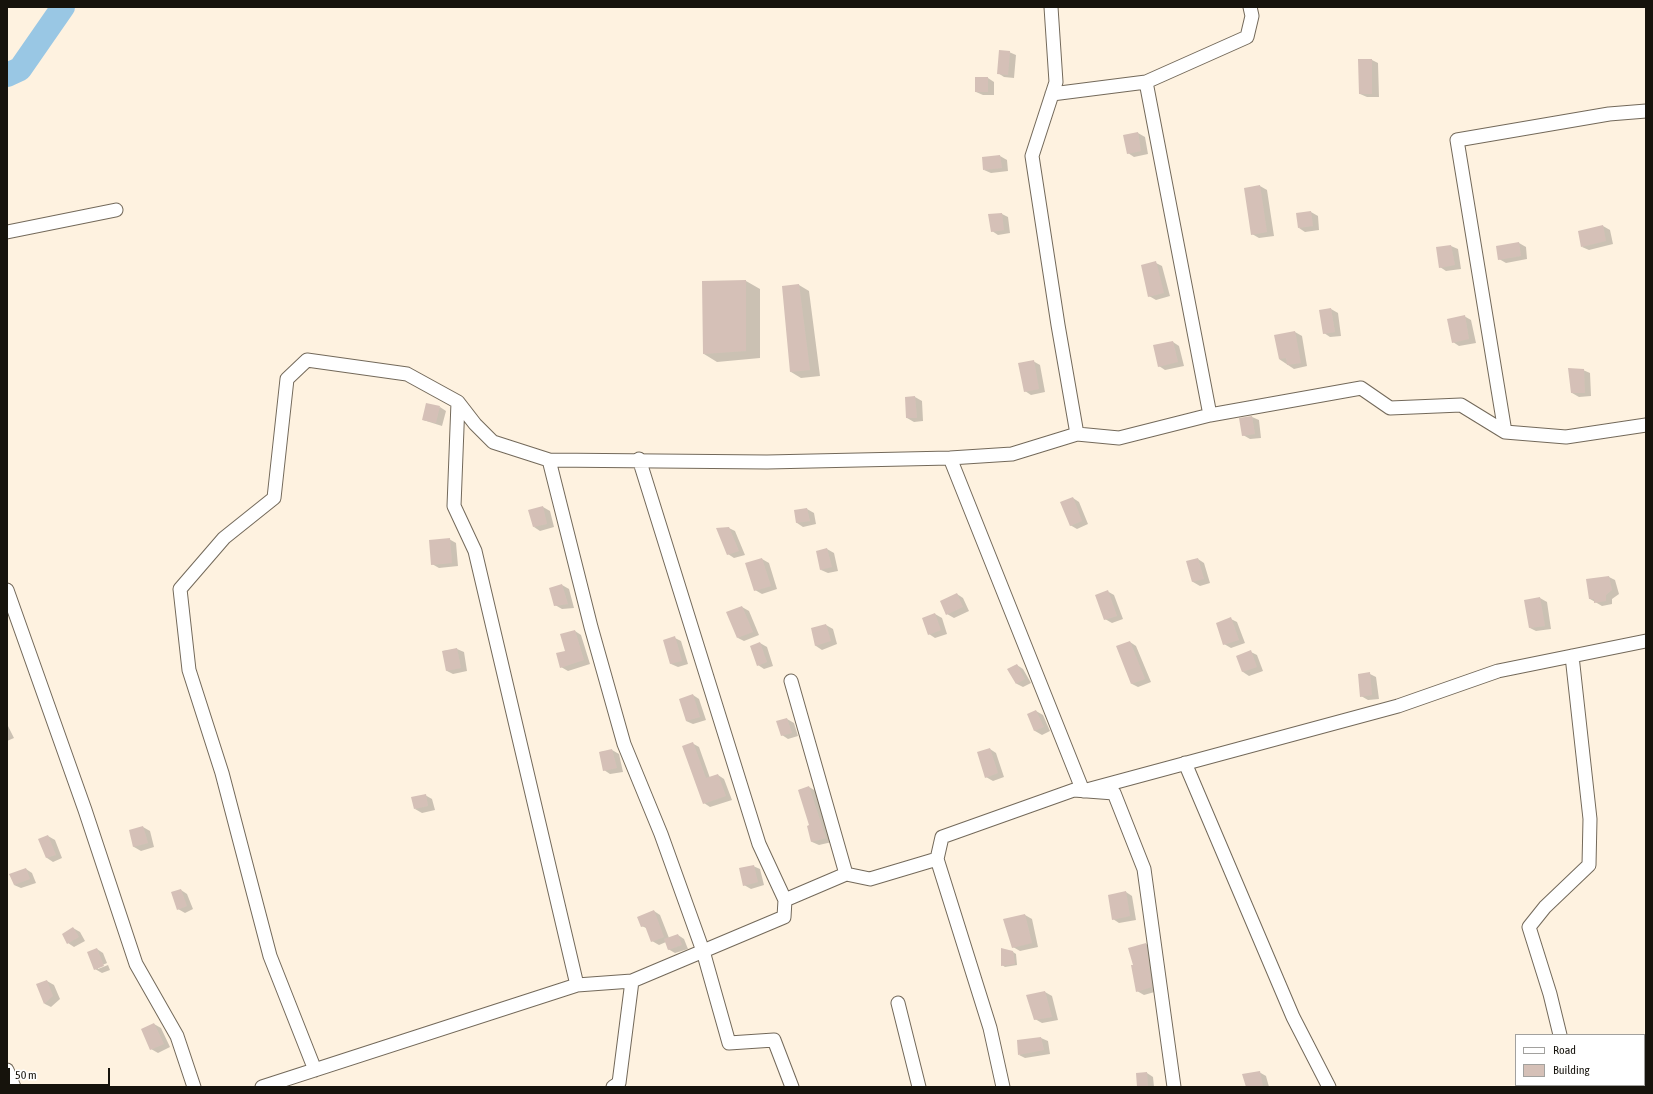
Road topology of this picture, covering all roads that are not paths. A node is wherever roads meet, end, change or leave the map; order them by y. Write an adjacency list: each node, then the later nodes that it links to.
1 (1051, 7): 4 (street)
2 (1250, 7): 3 (street)
3 (1146, 82): 4 (street); 9 (street)
4 (1052, 94): 12 (street)
5 (1646, 111): 11 (street)
6 (116, 210): 7 (street)
7 (7, 232)
8 (458, 402): 15 (street); 27 (street); 31 (street)
9 (1210, 415): 11 (street); 12 (street)
10 (1646, 425): 11 (street)
11 (1505, 432)
12 (1077, 434): 13 (street)
13 (950, 458): 14 (street); 21 (street)
14 (638, 459): 15 (street); 24 (street)
15 (549, 460): 25 (street)
16 (7, 590): 33 (street)
17 (1646, 641): 18 (street)
18 (1572, 656): 20 (street); 29 (street)
19 (791, 681): 23 (street)
20 (1185, 763): 21 (street); 40 (street)
21 (1083, 790): 22 (street); 39 (street)
22 (937, 859): 23 (street); 38 (street)
23 (846, 874): 24 (street)
24 (785, 900): 25 (street)
25 (703, 951): 26 (street); 36 (street)
26 (632, 981): 27 (street); 35 (street)
27 (578, 985): 31 (street)
28 (898, 1003): 37 (street)
29 (1560, 1034)
30 (7, 1070): 32 (street)
31 (315, 1070): 34 (street)
32 (14, 1087)
33 (194, 1087)
34 (262, 1087)
35 (613, 1087)
36 (792, 1087)
37 (919, 1087)
38 (1003, 1087)
39 (1174, 1087)
40 (1329, 1087)

